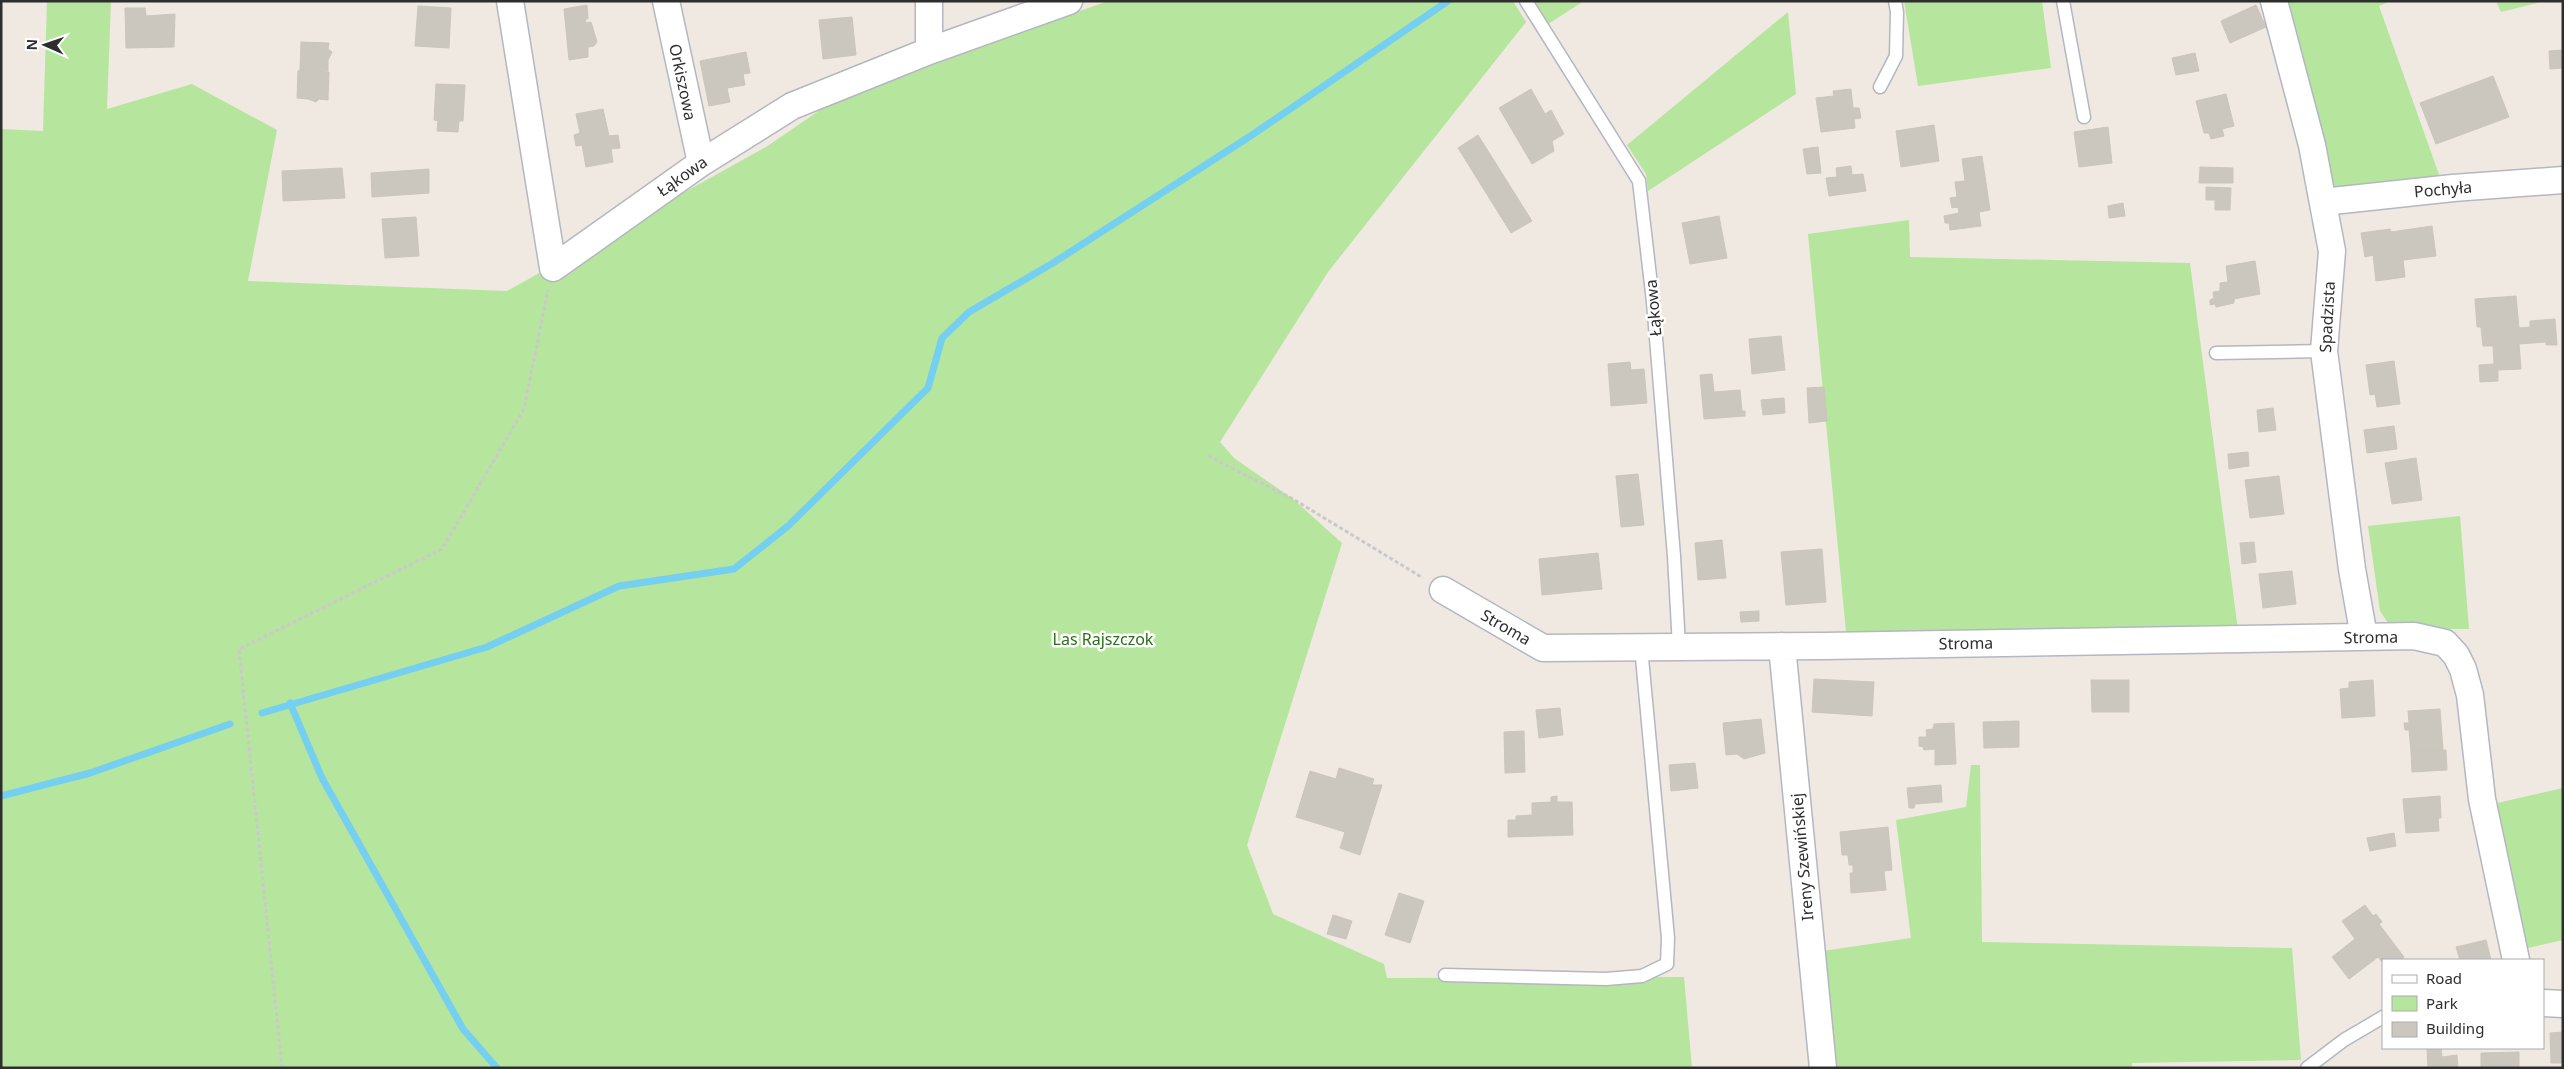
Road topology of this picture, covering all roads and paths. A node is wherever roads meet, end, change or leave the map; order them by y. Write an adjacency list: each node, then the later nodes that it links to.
1 (510, 1): 15 (street)
2 (666, 1): 12 (street, Orkiszowa)
3 (929, 1): 9 (street)
4 (1070, 1): 9 (street, Łąkowa)
5 (1526, 1): 23 (lane, Łąkowa)
6 (1896, 1): 10 (lane)
7 (2063, 1): 11 (lane)
8 (2274, 1): 14 (street, Spadzista)
9 (929, 51): 12 (street, Łąkowa)
10 (1880, 87)
11 (2084, 117)
12 (700, 163): 15 (street, Łąkowa)
13 (2563, 180): 14 (street, Pochyła)
14 (2322, 202): 16 (street, Spadzista)
15 (553, 268): 29 (path)
16 (2324, 351): 17 (lane); 20 (street, Spadzista)
17 (2216, 353)
18 (1208, 456): 19 (path)
19 (1443, 590): 22 (street, Stroma)
20 (2364, 637): 21 (street, Stroma); 24 (street, Stroma)
21 (1782, 646): 23 (street, Stroma); 30 (street, Ireny Szewińskiej)
22 (1641, 647): 23 (street, Stroma); 25 (lane)
23 (1679, 647)
24 (2516, 959)
25 (1445, 975)
26 (2544, 1003): 27 (street)
27 (2563, 1004)
28 (2382, 1018): 31 (lane)
29 (282, 1068)
30 (1823, 1068)
31 (2307, 1068)

